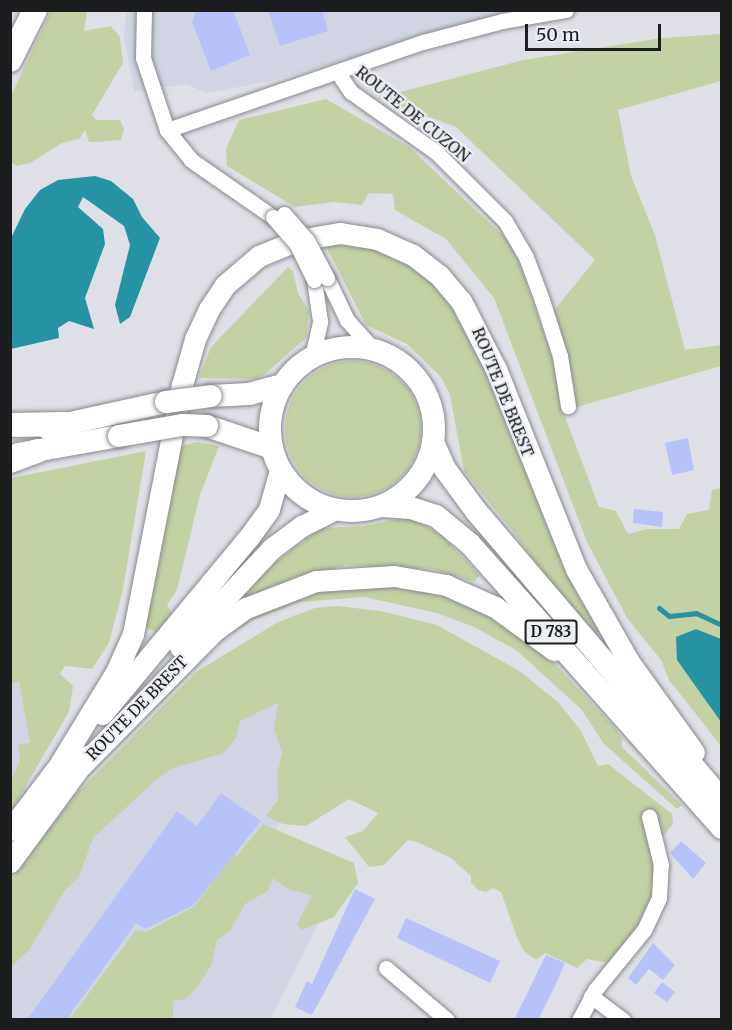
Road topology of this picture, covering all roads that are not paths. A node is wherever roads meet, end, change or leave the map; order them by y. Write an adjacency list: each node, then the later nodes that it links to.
1 (35, 10): 4 (highway)
2 (144, 10): 6 (street)
3 (566, 10): 5 (street, ROUTE DE CUZON)
4 (10, 60)
5 (338, 73): 6 (street, ROUTE DE CUZON); 11 (street, ROUTE DE CUZON)
6 (167, 130): 7 (street, bridge)
7 (321, 279): 8 (street); 9 (street)
8 (373, 349): 9 (main road); 15 (main road)
9 (312, 357): 10 (main road)
10 (283, 385): 12 (main road, bridge); 16 (main road)
11 (568, 406)
12 (65, 424): 13 (highway); 14 (main road)
13 (10, 425)
14 (10, 436)
15 (433, 442): 21 (main road); 26 (main road, D 783)
16 (272, 448): 17 (main road, bridge); 20 (main road)
17 (37, 451): 18 (main road); 19 (highway)
18 (10, 455)
19 (10, 460)
20 (280, 470): 22 (main road); 24 (main road, ROUTE DE BREST)
21 (382, 506): 22 (main road); 23 (main road, ROUTE DE BREST / D 783)
22 (334, 510): 24 (main road, ROUTE DE BREST)
23 (604, 694): 24 (main road, ROUTE DE BREST); 28 (main road, ROUTE DE BREST / D 783)
24 (71, 764): 25 (main road, ROUTE DE BREST); 29 (main road, ROUTE DE BREST); 30 (main road, ROUTE DE BREST)
25 (722, 787)
26 (722, 801)
27 (649, 816): 32 (street)
28 (722, 828)
29 (10, 830)
30 (10, 862)
31 (386, 968): 33 (street)
32 (591, 996): 34 (street); 35 (street)
33 (447, 1020)
34 (579, 1020)
35 (623, 1020)

